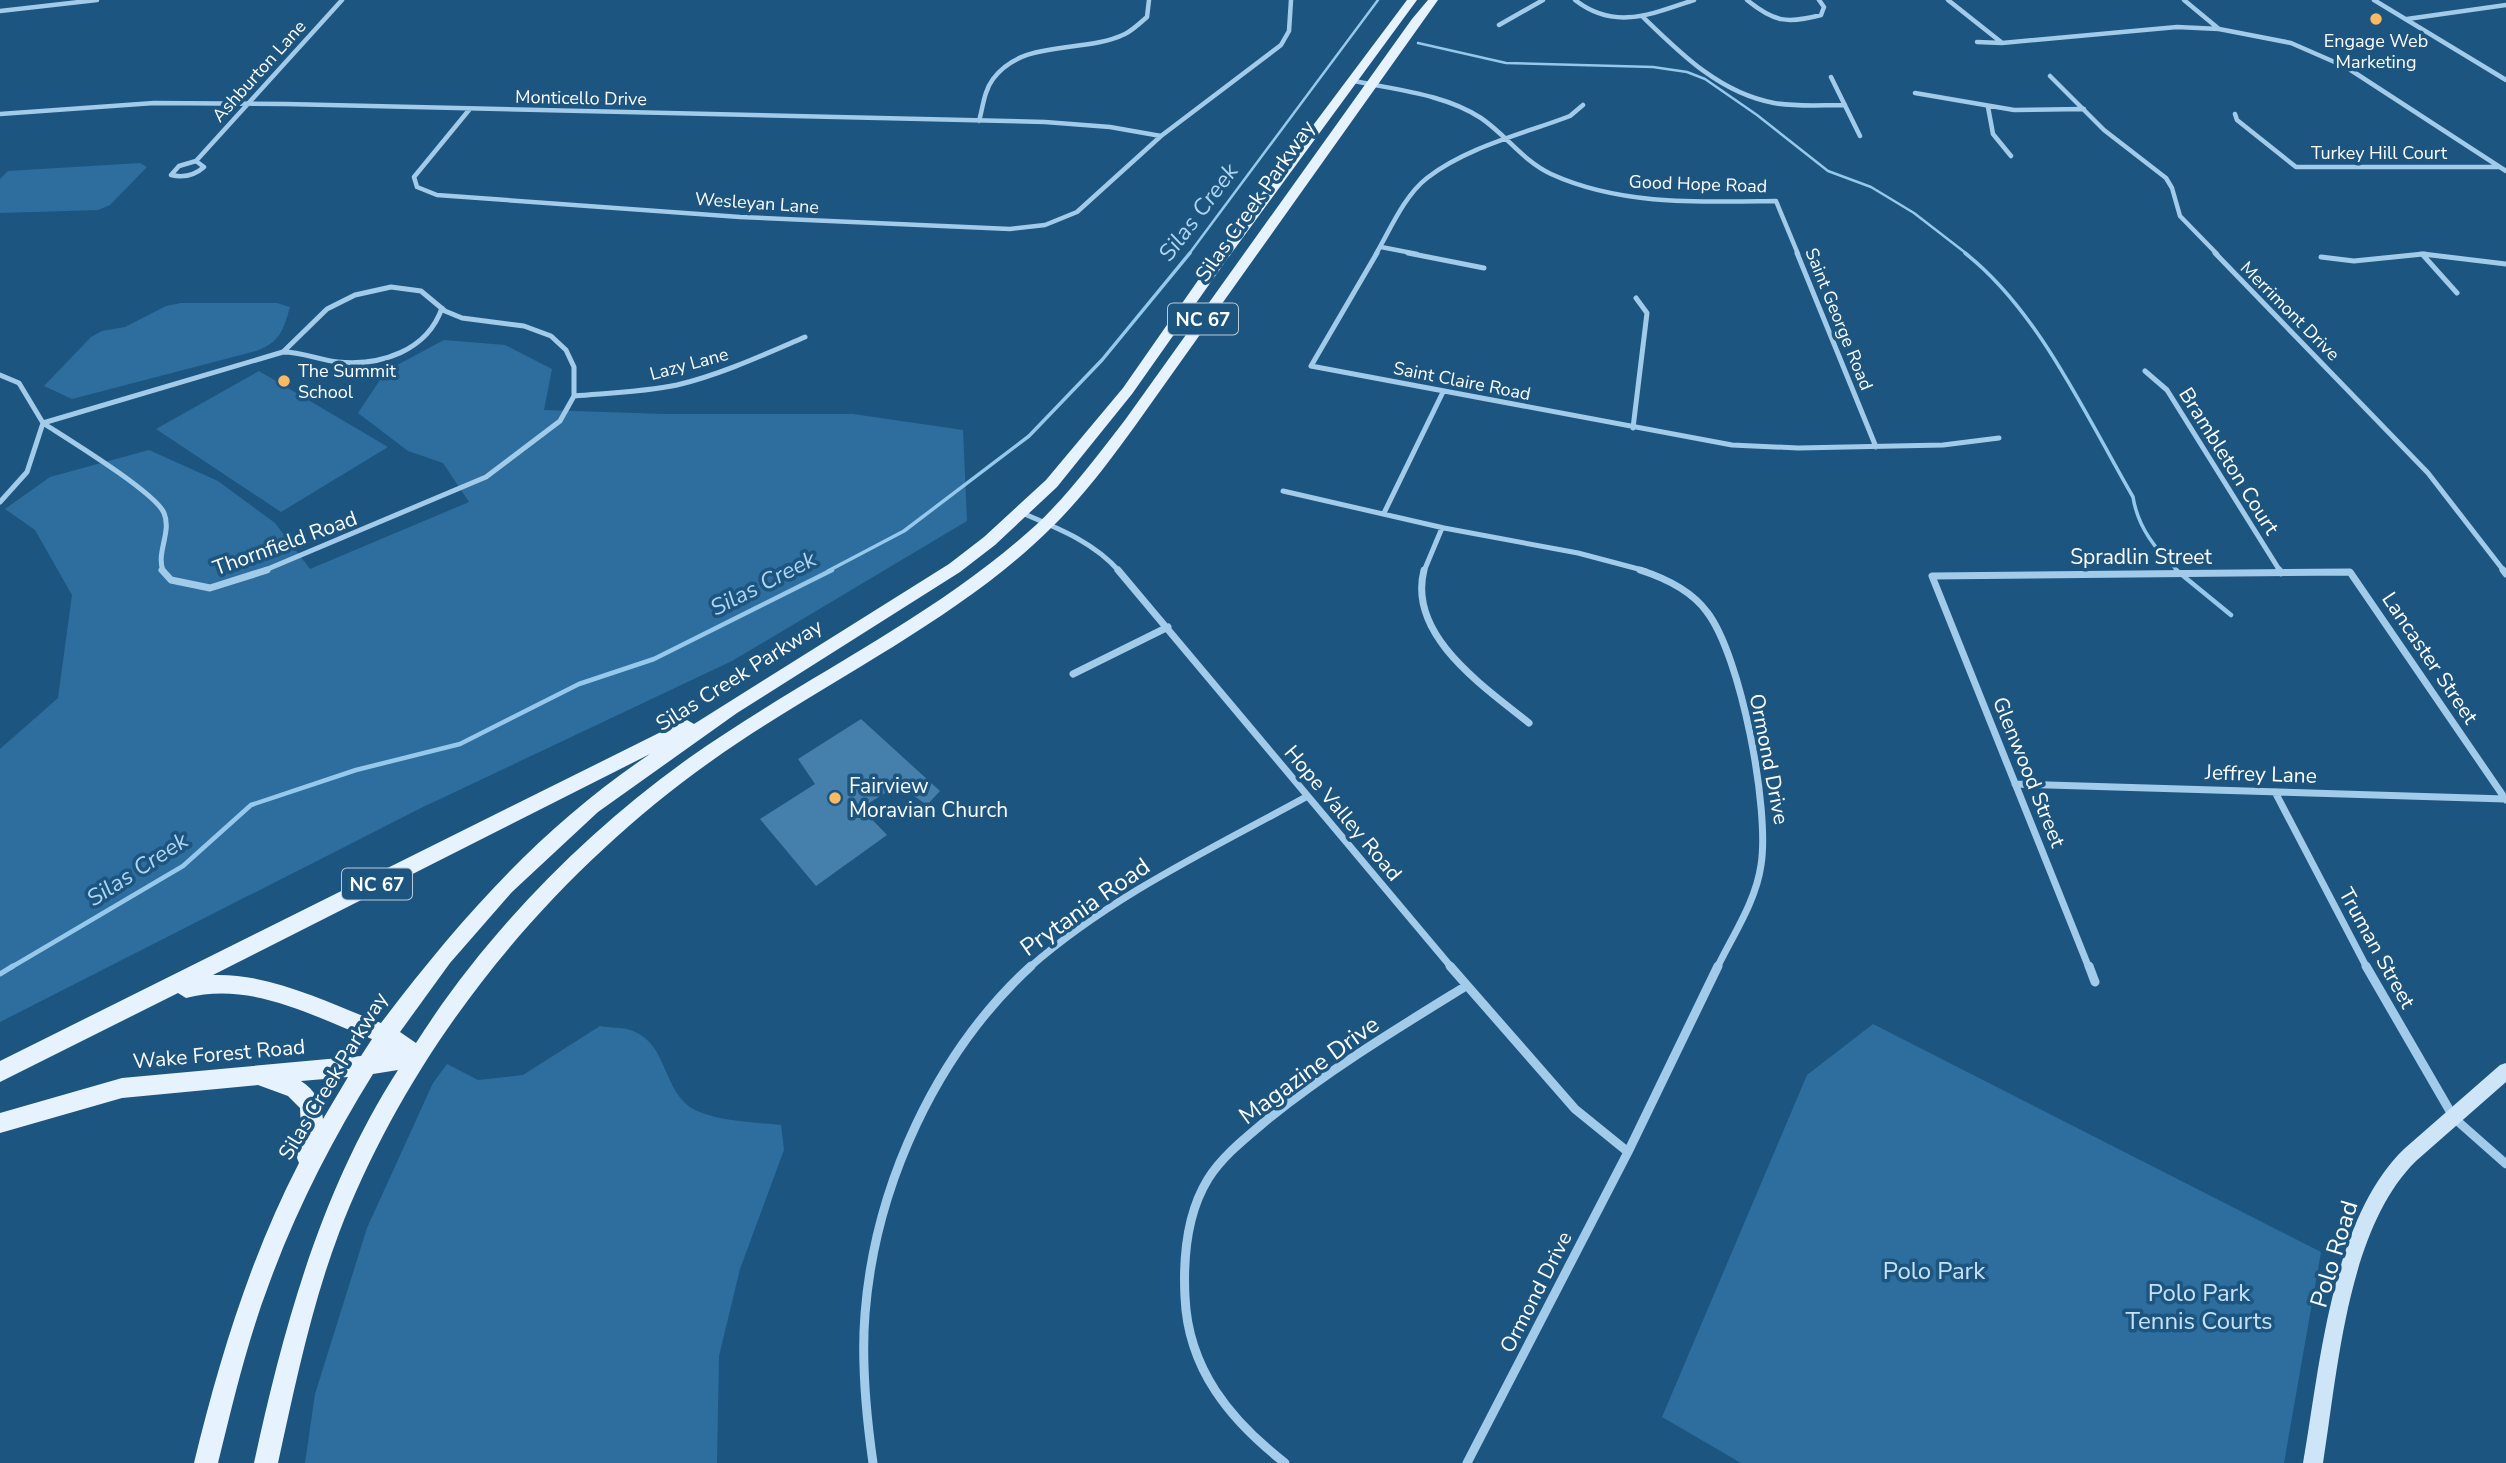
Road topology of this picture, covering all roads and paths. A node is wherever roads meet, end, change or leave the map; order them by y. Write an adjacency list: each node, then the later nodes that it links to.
1 (97, 0): 16 (street)
2 (342, 0): 29 (street, Ashburton Lane)
3 (1149, 0): 37 (street)
4 (1291, 0): 38 (street)
5 (1412, 0): 26 (main road, Silas Creek Parkway / NC 67)
6 (1433, 0): 27 (main road, Silas Creek Parkway / NC 67)
7 (1543, 0): 19 (street)
8 (1575, 0): 17 (street)
9 (1694, 0): 17 (street)
10 (1748, 0): 11 (street)
11 (1819, 0)
12 (1948, 0): 22 (street)
13 (2185, 0): 20 (street)
14 (2374, 0): 18 (street)
15 (2506, 5): 18 (street)
16 (0, 10)
17 (1643, 17): 31 (street)
18 (2406, 19): 25 (street)
19 (1499, 25)
20 (2219, 29): 22 (street); 43 (street)
21 (1977, 42): 22 (street)
22 (2001, 43)
23 (2050, 76): 33 (street, Merrimont Drive)
24 (1831, 77): 31 (street)
25 (2506, 80)
26 (1354, 81): 27 (street, Good Hope Road); 65 (main road, Silas Creek Parkway / NC 67)
27 (1371, 85): 40 (street, Good Hope Road); 67 (main road, Silas Creek Parkway / NC 67)
28 (1915, 93): 32 (street)
29 (247, 104): 34 (street, Monticello Drive); 35 (street, Monticello Drive); 42 (street, Ashburton Lane)
30 (1583, 105): 40 (street, Saint Claire Road)
31 (1845, 105): 39 (street)
32 (1988, 107): 33 (street); 41 (street)
33 (2084, 109): 71 (street, Merrimont Drive)
34 (469, 110): 37 (street, Monticello Drive); 38 (street, Wesleyan Lane)
35 (0, 114)
36 (2235, 114): 43 (street, Turkey Hill Court)
37 (979, 121): 38 (street, Monticello Drive)
38 (1161, 136)
39 (1860, 136)
40 (1506, 140): 44 (street, Good Hope Road); 45 (street, Saint Claire Road)
41 (2011, 156)
42 (196, 161): 42 (street, Ashburton Lane)
43 (2503, 169)
44 (1776, 201): 62 (street, Saint George Road)
45 (1381, 247): 49 (street); 57 (street, Saint Claire Road)
46 (2423, 254): 47 (street); 48 (street); 50 (street)
47 (2321, 257)
48 (2506, 264)
49 (1484, 268)
50 (2457, 293)
51 (1636, 298): 60 (street)
52 (442, 308): 54 (street); 54 (street); 58 (street)
53 (805, 337): 58 (street, Lazy Lane)
54 (283, 352): 59 (street)
55 (2145, 371): 70 (street, Brambleton Court)
56 (0, 375): 59 (street)
57 (1443, 392): 60 (street, Saint Claire Road); 66 (street)
58 (575, 397): 59 (street, Thornfield Road)
59 (43, 423): 64 (street)
60 (1633, 428): 62 (street, Saint Claire Road)
61 (1999, 438): 62 (street, Saint Claire Road)
62 (1876, 447)
63 (1283, 491): 66 (street, Ormond Drive)
64 (0, 502)
65 (1022, 513): 67 (street, Hope Valley Road); 75 (main road, Silas Creek Parkway / NC 67)
66 (1384, 513): 68 (street, Ormond Drive)
67 (1046, 524): 73 (street, Hope Valley Road); 85 (main road, Silas Creek Parkway / NC 67)
68 (1442, 528): 76 (street); 92 (street, Ormond Drive)
69 (2350, 572): 70 (street, Spradlin Street); 80 (street, Lancaster Street)
70 (2281, 573): 72 (street, Spradlin Street)
71 (2506, 575)
72 (1932, 576): 77 (street, Glenwood Street)
73 (1168, 627): 74 (street); 79 (street, Hope Valley Road)
74 (1073, 674)
75 (752, 694): 83 (main road, Wake Forest Road / NC 67); 84 (main road, Silas Creek Parkway)
76 (1529, 723)
77 (2015, 784): 78 (street, Jeffrey Lane); 81 (street, Glenwood Street)
78 (2275, 792): 80 (street, Jeffrey Lane); 90 (street, Truman Street)
79 (1306, 797): 82 (street, Hope Valley Road); 97 (street, Prytania Road)
80 (2506, 799)
81 (2095, 982)
82 (1466, 986): 92 (street, Hope Valley Road); 98 (street, Magazine Drive)
83 (154, 997): 84 (main road, Wake Forest Road); 88 (main road, Wake Forest Road / NC 67)
84 (387, 1035): 85 (main road, Wake Forest Road); 86 (main road, Silas Creek Parkway)
85 (418, 1057): 86 (main road, Wake Forest Road); 96 (main road, Silas Creek Parkway)
86 (368, 1065): 89 (main road, Wake Forest Road); 94 (main road, Silas Creek Parkway)
87 (2506, 1071): 90 (main road, Polo Road)
88 (0, 1072)
89 (248, 1076): 91 (main road, Wake Forest Road); 94 (main road)
90 (2454, 1118): 93 (street, Truman Street); 100 (main road, Polo Road)
91 (0, 1123)
92 (1628, 1152): 99 (street, Ormond Drive)
93 (2506, 1164)
94 (306, 1169): 95 (main road, Silas Creek Parkway)
95 (206, 1463)
96 (266, 1463)
97 (873, 1463)
98 (1285, 1463)
99 (1467, 1463)
100 (2313, 1463)

